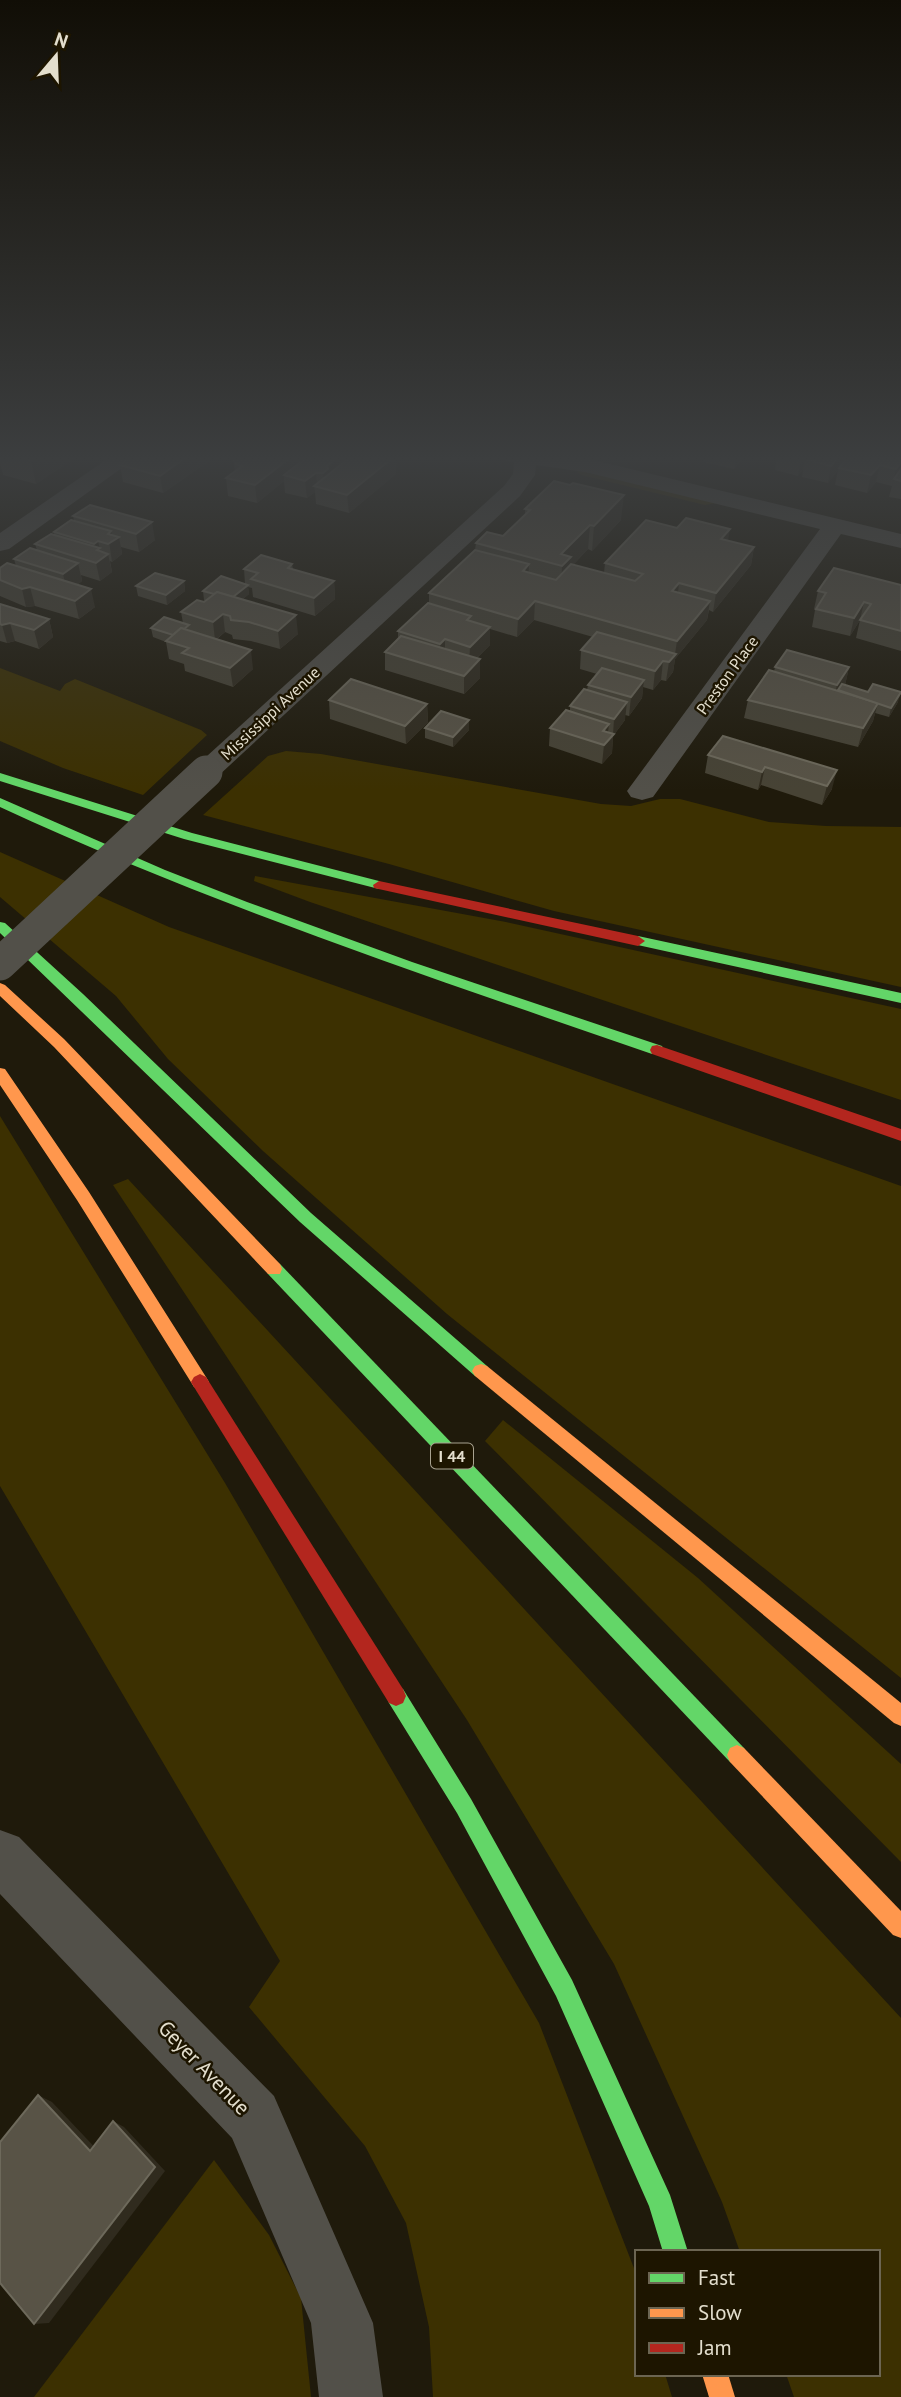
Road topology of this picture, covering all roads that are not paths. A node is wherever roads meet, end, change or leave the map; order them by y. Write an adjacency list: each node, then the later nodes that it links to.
1 (429, 567): 7 (street, Mississippi Avenue, bridge)
2 (805, 567): 4 (street, Preston Place)
3 (0, 777): 9 (highway)
4 (642, 791)
5 (0, 802): 11 (highway)
6 (0, 926): 12 (highway)
7 (0, 964)
8 (0, 988): 14 (highway, I 44)
9 (901, 999)
10 (0, 1073): 15 (highway)
11 (901, 1135)
12 (901, 1716)
13 (0, 1856): 17 (street, Geyer Avenue)
14 (901, 1927)
15 (675, 2250)
16 (716, 2376): 18 (highway)
17 (351, 2397)
18 (722, 2397)

